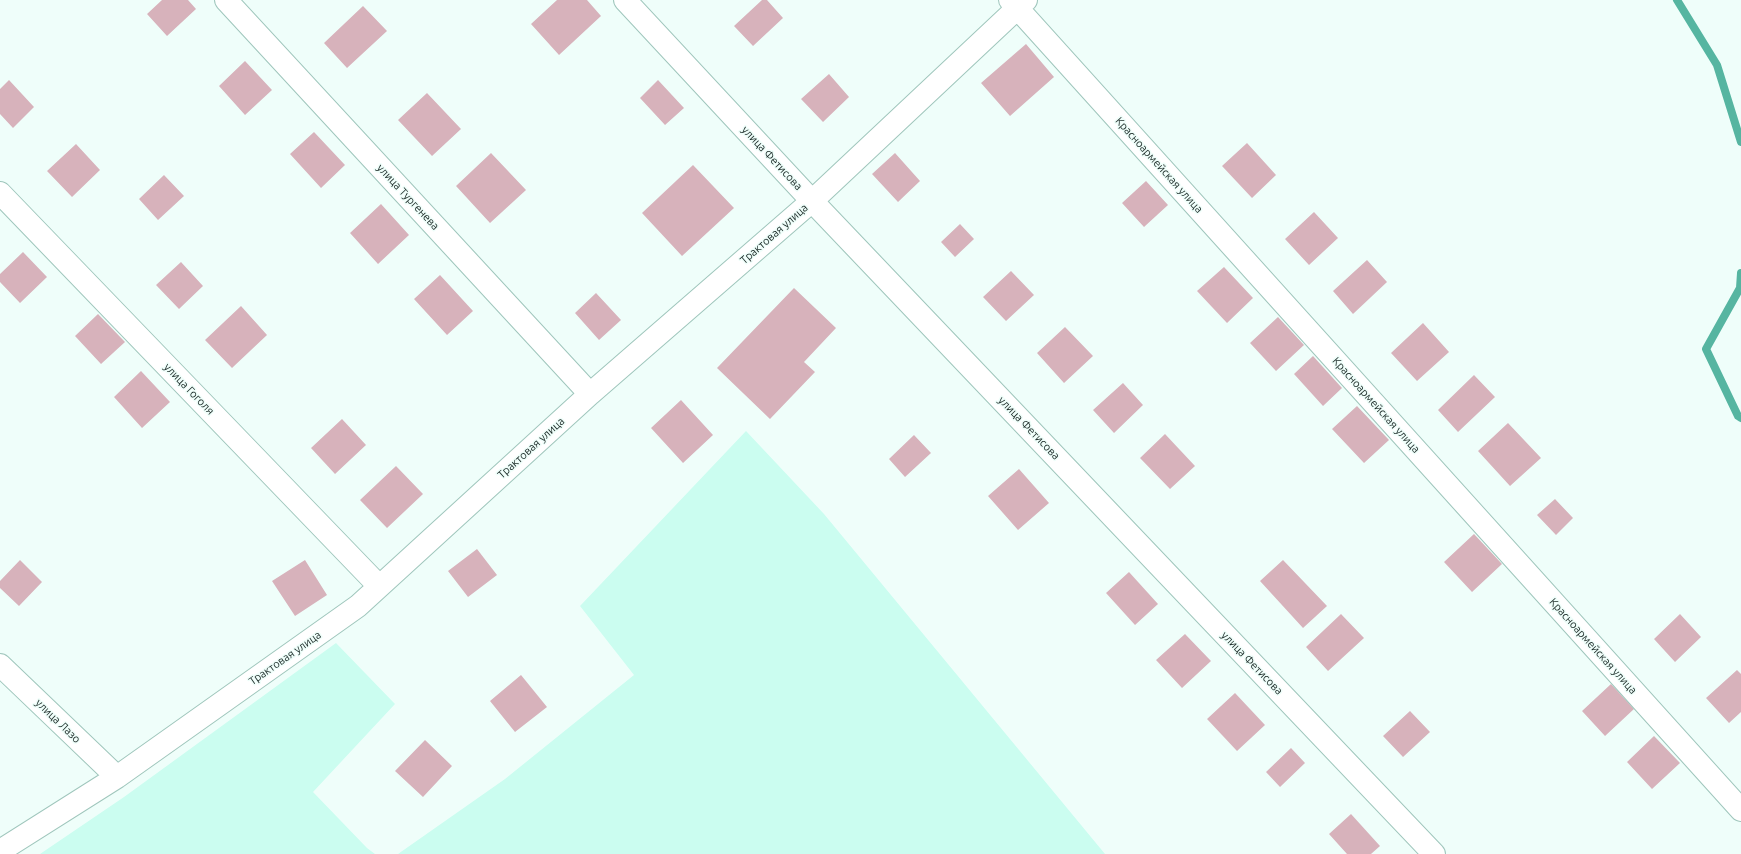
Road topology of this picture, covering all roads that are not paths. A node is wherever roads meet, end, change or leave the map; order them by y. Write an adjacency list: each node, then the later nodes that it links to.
1 (226, 0): 6 (street, улица Тургенева)
2 (625, 0): 5 (street, улица Фетисова)
3 (1018, 3): 5 (street, Трактовая улица); 10 (street, Красноармейская улица)
4 (0, 193): 7 (street, улица Гоголя)
5 (812, 201): 6 (street, Трактовая улица); 12 (street, улица Фетисова)
6 (590, 394): 7 (street, Трактовая улица)
7 (379, 586): 9 (street, Трактовая улица)
8 (0, 665): 9 (street, улица Лазо)
9 (117, 777): 11 (street, Трактовая улица)
10 (1741, 810)
11 (0, 851)
12 (1434, 854)

